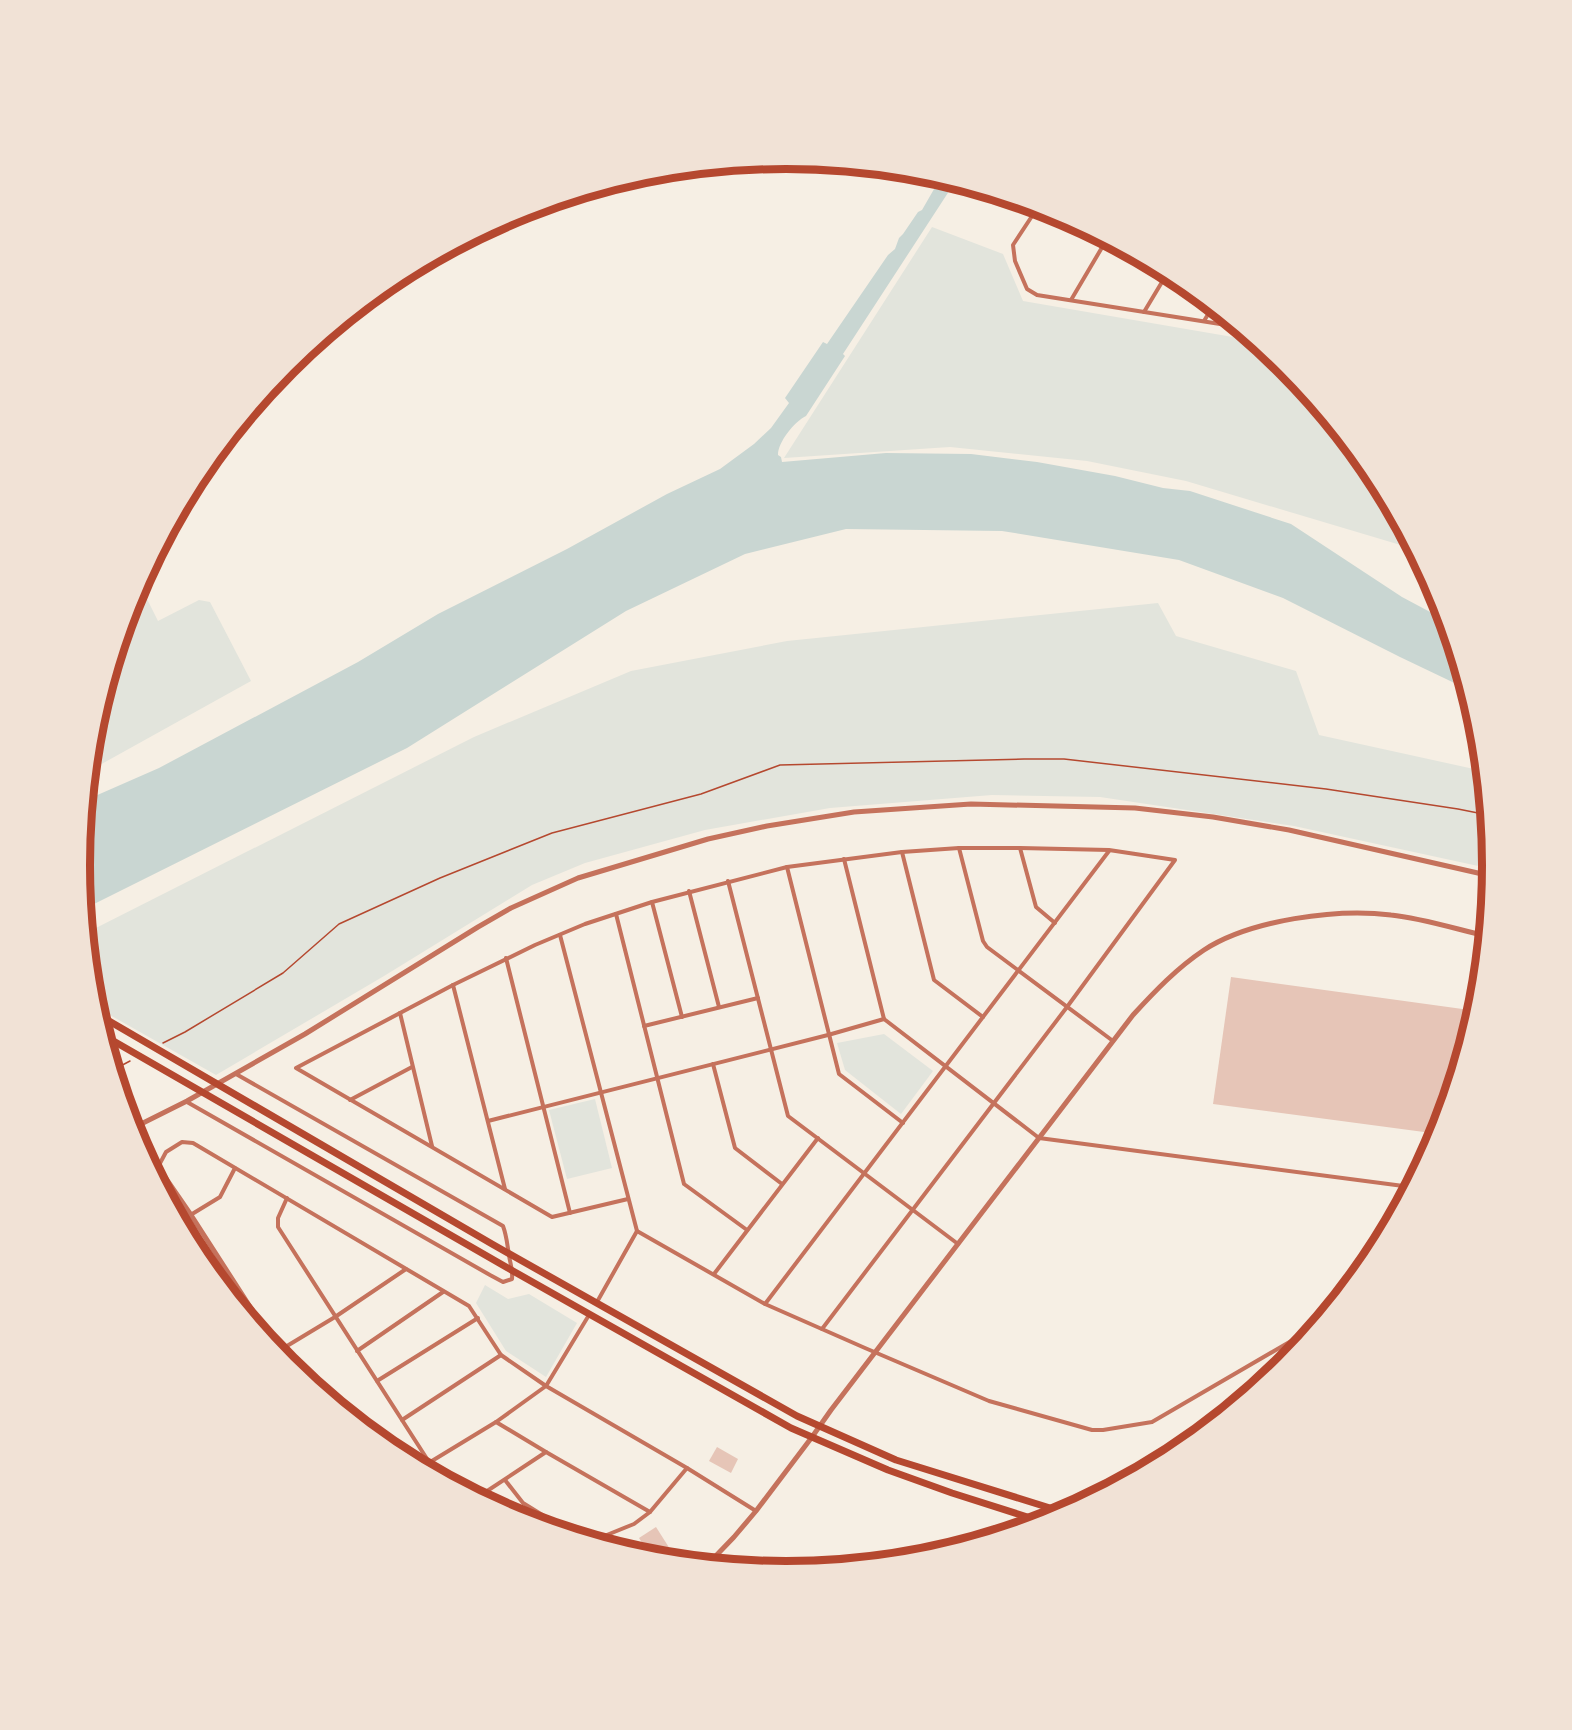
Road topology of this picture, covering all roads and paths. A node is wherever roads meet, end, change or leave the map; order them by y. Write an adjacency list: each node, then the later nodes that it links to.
1 (1033, 215): 4 (street)
2 (1103, 246): 4 (street)
3 (1163, 280): 5 (street)
4 (1071, 300): 5 (street)
5 (1144, 312): 7 (street)
6 (1209, 312): 7 (street)
7 (1203, 321): 8 (street)
8 (1224, 324)
9 (1480, 813): 39 (path)
10 (959, 848): 11 (street); 13 (street); 25 (street)
11 (1020, 848): 12 (street); 21 (street)
12 (1109, 850): 21 (street); 29 (street)
13 (902, 852): 14 (street); 32 (street)
14 (844, 859): 15 (street); 33 (street)
15 (787, 867): 17 (street); 36 (street)
16 (1482, 874): 46 (street)
17 (728, 881): 18 (street); 27 (street)
18 (689, 891): 19 (street); 28 (street)
19 (652, 902): 20 (street); 31 (street)
20 (616, 914): 22 (street); 35 (street)
21 (1055, 923): 25 (street)
22 (560, 935): 24 (street); 48 (street)
23 (1478, 935): 38 (street)
24 (506, 958): 26 (street); 52 (street)
25 (1019, 970): 29 (street); 32 (street)
26 (453, 985): 30 (street); 53 (street)
27 (758, 998): 28 (street); 40 (street)
28 (719, 1007): 31 (street)
29 (1066, 1007): 38 (street); 51 (street)
30 (400, 1013): 45 (street); 49 (street)
31 (682, 1017): 35 (street)
32 (983, 1017): 44 (street)
33 (884, 1019): 36 (street); 44 (street)
34 (108, 1020): 75 (highway)
35 (644, 1026): 47 (street)
36 (828, 1035): 40 (street); 54 (street)
37 (113, 1041): 77 (highway)
38 (1113, 1041): 57 (street)
39 (157, 1046)
40 (771, 1049): 42 (street); 56 (street)
41 (131, 1060): 43 (path)
42 (713, 1064): 47 (street); 63 (street)
43 (120, 1066)
44 (946, 1066): 51 (street); 54 (street)
45 (412, 1067): 49 (street); 58 (street)
46 (236, 1074): 50 (street); 75 (street)
47 (658, 1079): 48 (street); 72 (street)
48 (601, 1092): 52 (street); 67 (street)
49 (350, 1100): 58 (street)
50 (186, 1101): 55 (street); 77 (street)
51 (993, 1102): 57 (street); 68 (street)
52 (543, 1107): 53 (street); 69 (street)
53 (488, 1121): 65 (street)
54 (903, 1124): 62 (street)
55 (141, 1125)
56 (818, 1138): 62 (street); 63 (street)
57 (1039, 1138): 64 (street); 74 (street)
58 (432, 1147): 65 (street)
59 (159, 1166): 60 (street)
60 (235, 1168): 66 (street); 70 (street)
61 (162, 1172): 70 (street)
62 (865, 1173): 68 (street); 81 (street)
63 (782, 1184): 72 (street)
64 (1403, 1186)
65 (505, 1189): 69 (street)
66 (287, 1198): 76 (street); 84 (street)
67 (628, 1199): 69 (street); 73 (street)
68 (912, 1210): 74 (street); 86 (street)
69 (570, 1213)
70 (191, 1215): 71 (street); 82 (street)
71 (186, 1218)
72 (747, 1230): 78 (street)
73 (637, 1231): 78 (street); 80 (street)
74 (958, 1244): 90 (street)
75 (508, 1253): 77 (street); 80 (highway)
76 (406, 1269): 79 (street); 84 (street)
77 (513, 1272): 83 (highway)
78 (714, 1274): 81 (street)
79 (444, 1292): 85 (street); 89 (street)
80 (597, 1302): 96 (highway)
81 (765, 1304): 86 (street)
82 (251, 1310)
83 (589, 1315): 93 (street); 97 (highway)
84 (335, 1317): 88 (street); 89 (street)
85 (478, 1318): 91 (street); 92 (street)
86 (822, 1329): 90 (street)
87 (1295, 1339): 90 (street)
88 (285, 1348)
89 (357, 1351): 92 (street)
90 (875, 1353): 96 (street)
91 (501, 1354): 93 (street); 94 (street)
92 (377, 1381): 94 (street)
93 (546, 1386): 95 (street); 100 (street)
94 (402, 1420): 99 (street)
95 (496, 1422): 98 (street); 99 (street)
96 (820, 1426): 97 (street); 103 (highway)
97 (812, 1437): 104 (street); 106 (highway)
98 (546, 1452): 101 (street); 105 (street)
99 (429, 1462)
100 (687, 1468): 104 (street); 105 (street)
101 (505, 1480): 102 (street); 107 (street)
102 (485, 1492)
103 (1051, 1508)
104 (756, 1510): 109 (street)
105 (650, 1512): 108 (street)
106 (1028, 1517)
107 (549, 1519)
108 (604, 1536)
109 (715, 1557)

